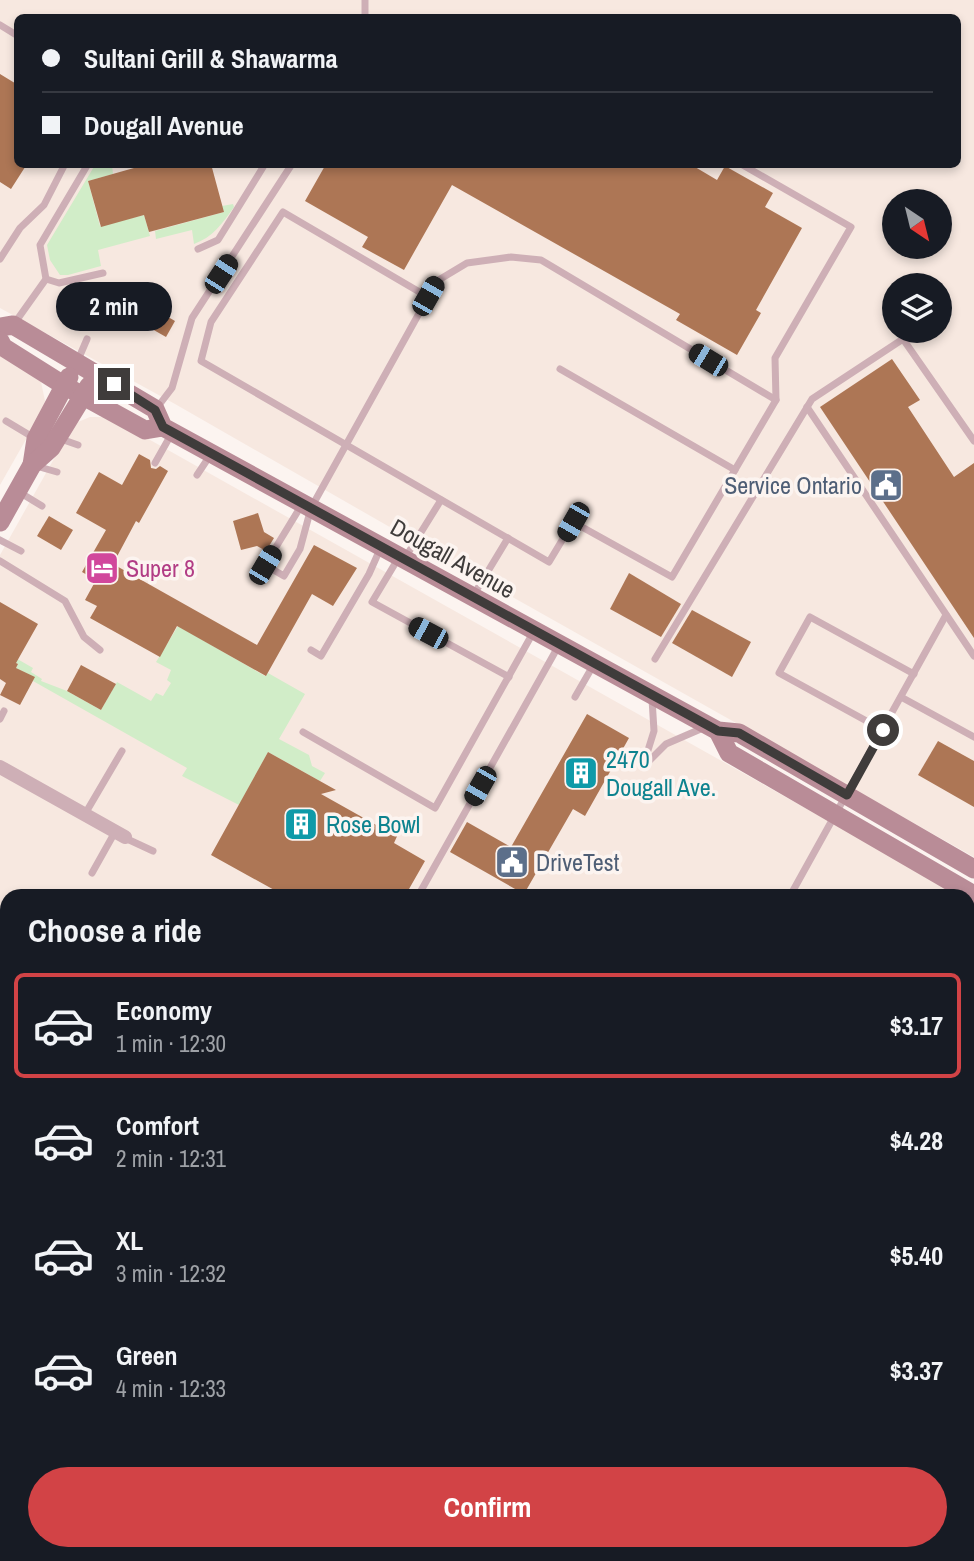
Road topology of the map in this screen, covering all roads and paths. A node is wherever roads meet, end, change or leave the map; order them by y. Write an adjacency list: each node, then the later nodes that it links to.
1 (63, 168): 7 (lane)
2 (86, 168): 9 (lane)
3 (263, 168): 6 (lane)
4 (289, 168): 22 (lane)
5 (748, 168): 19 (lane)
6 (198, 248)
7 (0, 259)
8 (103, 274): 9 (lane)
9 (46, 279): 11 (lane)
10 (428, 296): 19 (lane); 27 (lane); 27 (lane)
11 (7, 326): 14 (street, Dougall Avenue)
12 (87, 338): 14 (lane)
13 (0, 341): 17 (street, Dougall Avenue)
14 (77, 363): 16 (street, Dougall Avenue); 17 (street)
15 (560, 369): 31 (lane)
16 (96, 374): 18 (street); 22 (street, Dougall Avenue)
17 (65, 386): 18 (street, Dougall Avenue); 24 (street)
18 (83, 396): 22 (street, Dougall Avenue); 23 (street)
19 (776, 400): 31 (lane)
20 (807, 407): 25 (lane); 46 (lane); 52 (lane)
21 (6, 421): 24 (lane)
22 (164, 423): 28 (street, Dougall Avenue); 29 (lane)
23 (57, 437): 26 (lane); 30 (street)
24 (36, 439): 30 (street)
25 (974, 441)
26 (78, 445)
27 (346, 445): 35 (lane); 37 (lane)
28 (211, 454): 33 (lane); 37 (street, Dougall Avenue)
29 (155, 463)
30 (32, 465): 32 (lane); 34 (street)
31 (735, 470): 39 (lane)
32 (57, 472)
33 (197, 475)
34 (17, 491): 36 (lane); 38 (street)
35 (441, 500): 39 (lane); 43 (lane)
36 (42, 506)
37 (307, 506): 37 (lane); 41 (street, Dougall Avenue)
38 (0, 522)
39 (508, 538): 45 (lane)
40 (0, 540): 42 (lane)
41 (381, 547): 43 (street, Dougall Avenue); 50 (lane)
42 (21, 551)
43 (402, 558): 45 (street, Dougall Avenue); 55 (lane)
44 (0, 561): 49 (lane)
45 (473, 597): 47 (street, Dougall Avenue)
46 (946, 615): 51 (lane); 54 (lane)
47 (534, 631): 48 (street, Dougall Avenue); 55 (lane)
48 (560, 644): 53 (street, Dougall Avenue); 72 (lane)
49 (100, 650)
50 (311, 650)
51 (974, 656)
52 (655, 659)
53 (595, 664): 56 (street, Dougall Avenue); 57 (lane)
54 (914, 674): 58 (lane); 60 (lane)
55 (509, 677): 61 (lane)
56 (652, 695): 59 (street, Dougall Avenue); 59 (lane)
57 (575, 697)
58 (901, 697): 60 (lane); 62 (lane)
59 (713, 729): 65 (street, Dougall Avenue); 67 (street, Dougall Avenue)
60 (883, 730): 65 (lane)
61 (303, 732)
62 (974, 737)
63 (122, 751): 66 (lane)
64 (1, 769): 66 (street)
65 (847, 795): 67 (lane); 70 (street, Dougall Avenue)
66 (85, 815): 68 (street)
67 (835, 816): 73 (lane); 74 (street, Dougall Avenue)
68 (120, 834): 69 (lane); 71 (lane)
69 (153, 851)
70 (974, 869)
71 (92, 873)
72 (422, 889)
73 (794, 889)
74 (963, 889)

